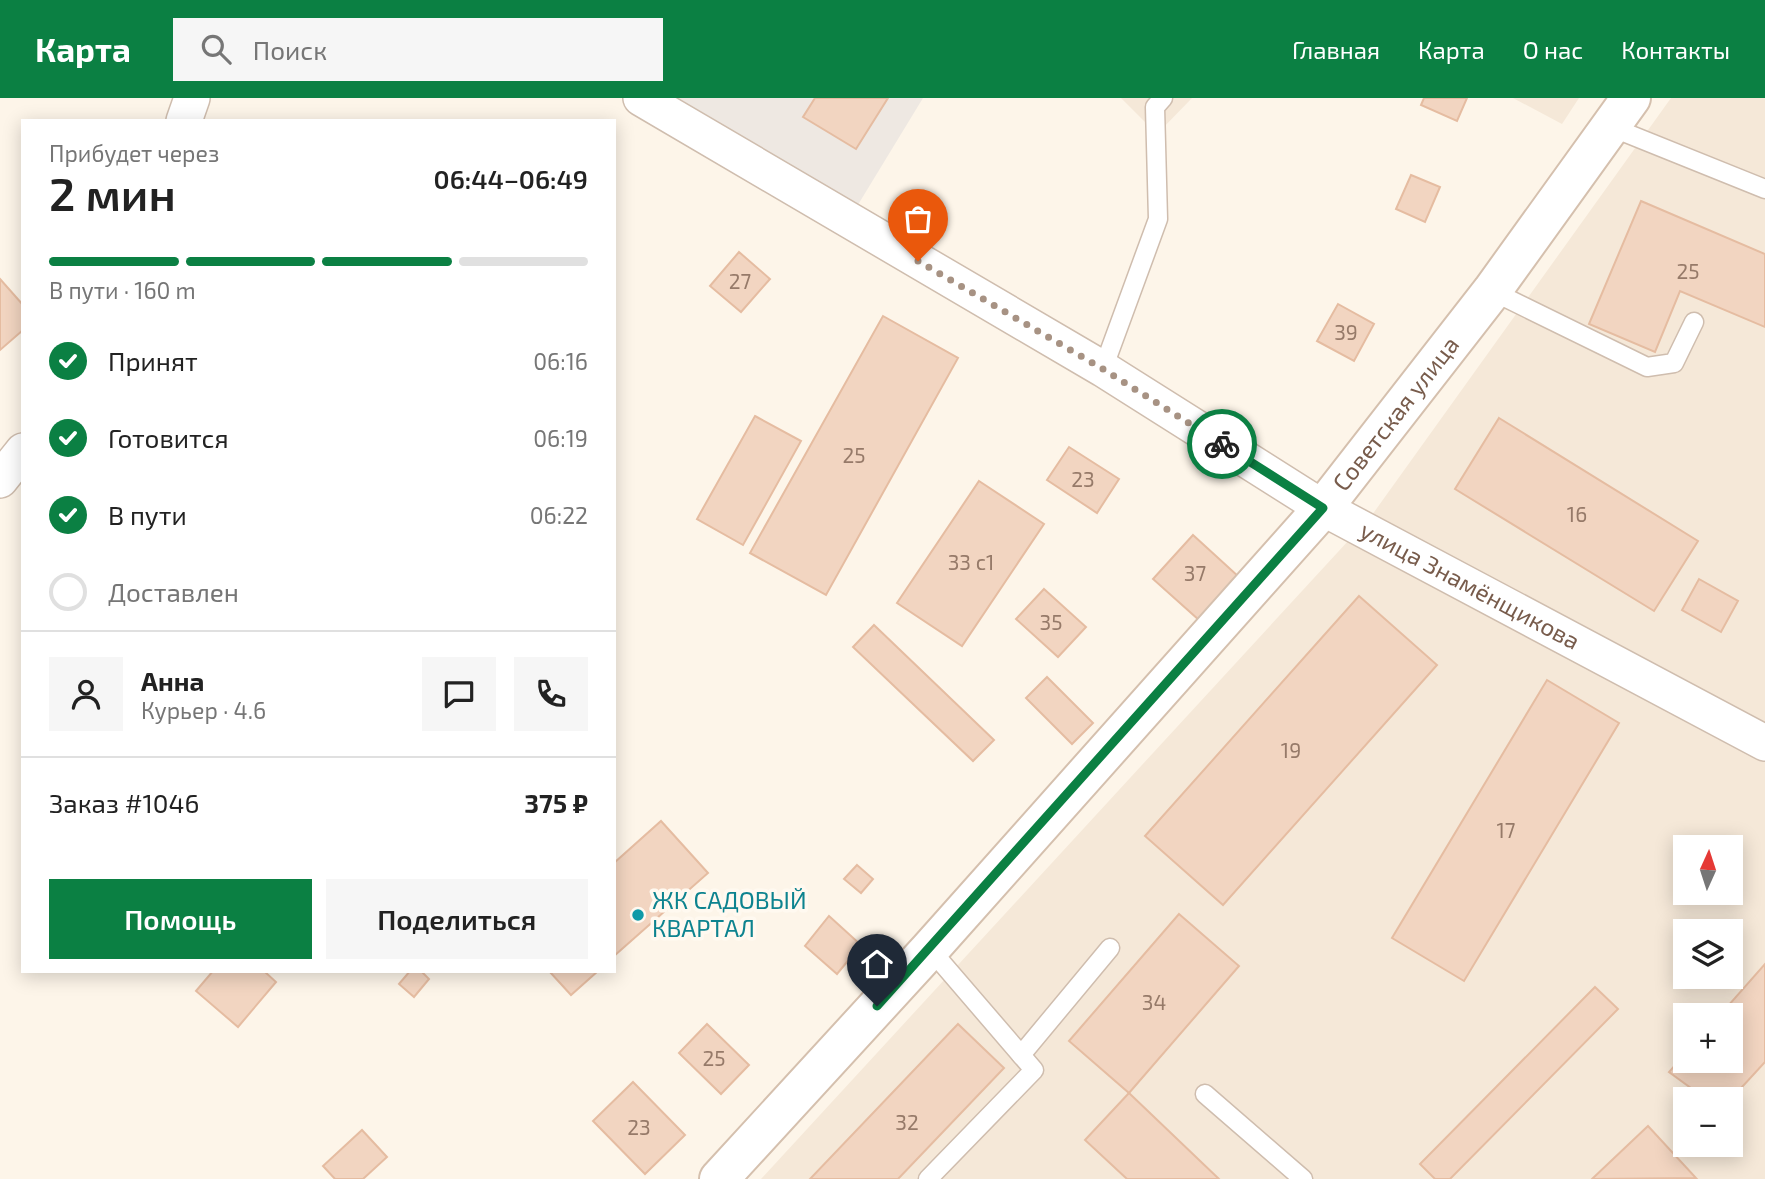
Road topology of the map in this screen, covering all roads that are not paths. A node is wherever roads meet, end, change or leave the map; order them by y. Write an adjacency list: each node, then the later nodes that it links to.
1 (192, 98): 5 (street)
2 (641, 98): 9 (street, улица Знамёнщикова)
3 (1163, 98): 9 (lane)
4 (1621, 112): 6 (lane); 7 (street, Советская улица)
5 (185, 119)
6 (1765, 188)
7 (1492, 291): 8 (lane); 12 (street, Советская улица)
8 (1694, 322)
9 (1103, 369): 12 (street, улица Знамёнщикова)
10 (21, 454): 11 (street)
11 (0, 480)
12 (1323, 508): 13 (street, улица Знамёнщикова); 15 (street, Советская улица)
13 (1765, 743)
14 (1110, 948): 16 (lane)
15 (930, 949): 16 (lane); 18 (street, Советская улица)
16 (1021, 1055): 19 (lane)
17 (1205, 1094): 20 (lane)
18 (719, 1179)
19 (928, 1179)
20 (1303, 1179)

